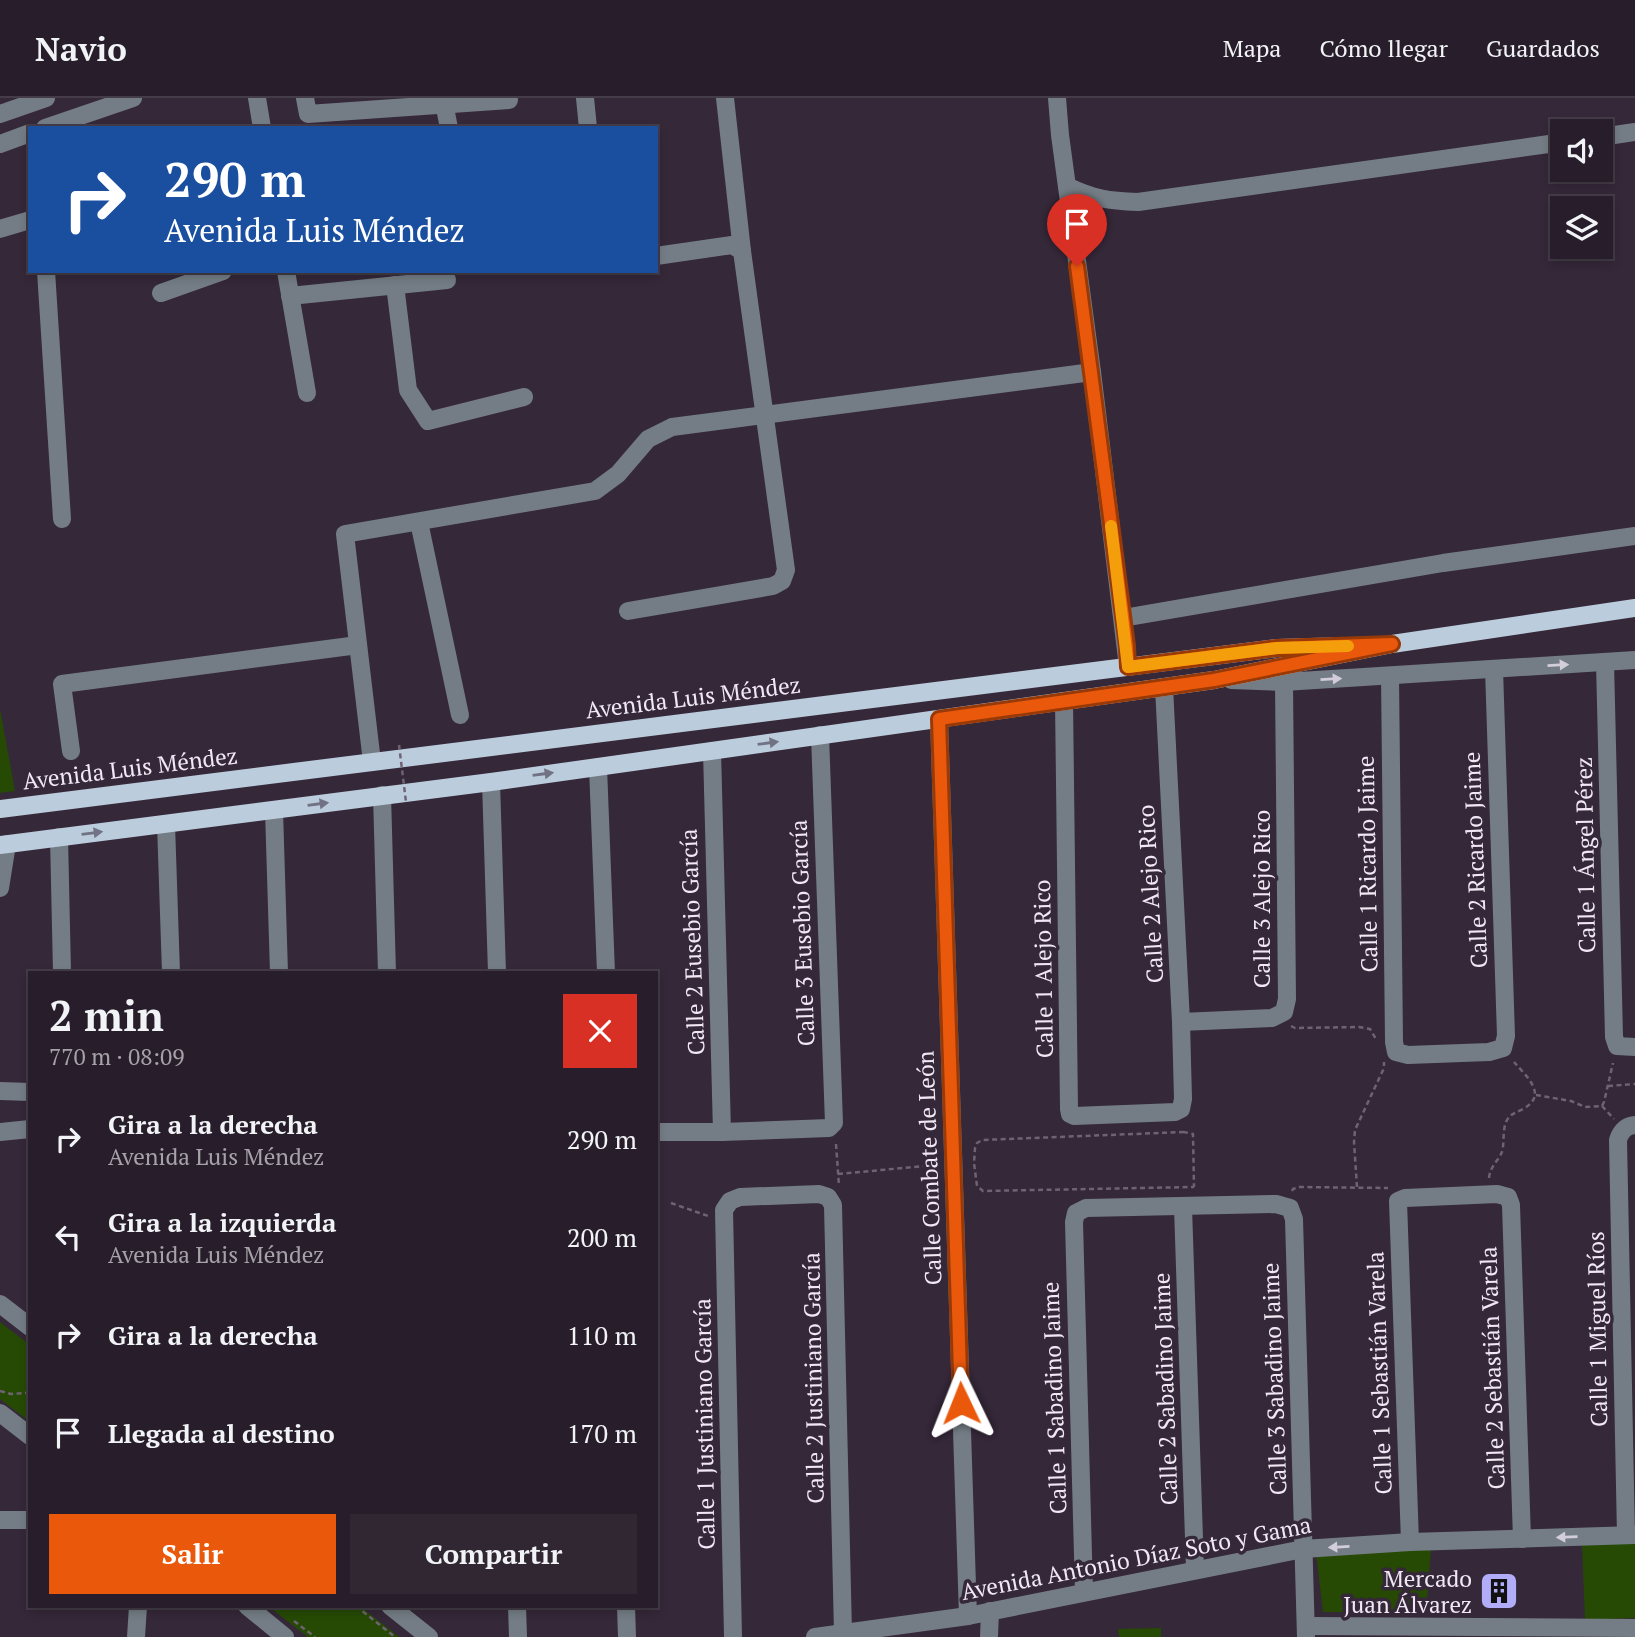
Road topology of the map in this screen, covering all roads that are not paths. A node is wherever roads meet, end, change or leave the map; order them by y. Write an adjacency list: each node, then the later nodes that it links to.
1 (46, 98): 10 (street)
2 (133, 98): 11 (street)
3 (257, 98): 12 (street)
4 (305, 98): 9 (street)
5 (585, 98): 14 (street)
6 (725, 98): 23 (street)
7 (1057, 98): 20 (street)
8 (509, 100): 9 (street)
9 (444, 101): 13 (street)
10 (0, 114)
11 (51, 126)
12 (262, 126)
13 (449, 126)
14 (588, 126)
15 (1635, 132): 17 (street)
16 (28, 134): 19 (street)
17 (1613, 135)
18 (1550, 144): 20 (street)
19 (0, 145)
20 (1067, 186): 32 (street)
21 (28, 221): 22 (street)
22 (0, 229)
23 (742, 251): 24 (street); 35 (street)
24 (658, 256)
25 (46, 273): 36 (street)
26 (217, 273): 30 (street)
27 (286, 273): 31 (street)
28 (447, 280): 29 (street)
29 (395, 285): 31 (street); 34 (street)
30 (161, 292)
31 (290, 296): 33 (street)
32 (1092, 372): 35 (street); 41 (street)
33 (307, 393)
34 (524, 397)
35 (765, 414): 37 (street); 40 (street)
36 (62, 519)
37 (419, 522): 43 (street); 53 (street)
38 (1635, 536): 41 (street)
39 (1635, 608): 42 (main road, Avenida Luis Méndez)
40 (628, 611)
41 (1123, 618): 46 (street)
42 (1392, 644): 46 (main road, Avenida Luis Méndez); 49 (main road, Avenida Luis Méndez)
43 (358, 645): 56 (street); 58 (street)
44 (1635, 660): 45 (street, Avenida Luis Méndez)
45 (1605, 662): 47 (street, Avenida Luis Méndez, one-way to 45); 75 (street, Calle 1 Ángel Pérez)
46 (1128, 667): 58 (main road, Avenida Luis Méndez)
47 (1494, 669): 48 (street, Avenida Luis Méndez); 76 (street, Calle 2 Ricardo Jaime)
48 (1390, 676): 50 (street, Avenida Luis Méndez, one-way to 48); 76 (street, Calle 1 Ricardo Jaime)
49 (1214, 680): 50 (street, Avenida Luis Méndez); 51 (main road, Avenida Luis Méndez)
50 (1284, 682): 74 (street, Calle 3 Alejo Rico)
51 (1164, 687): 52 (main road, Avenida Luis Méndez); 74 (street, Calle 2 Alejo Rico)
52 (1064, 701): 54 (main road, Avenida Luis Méndez); 79 (street, Calle 1 Alejo Rico)
53 (460, 715)
54 (939, 719): 55 (main road, Avenida Luis Méndez); 106 (street, Calle Combate de León)
55 (820, 735): 57 (main road, Avenida Luis Méndez, one-way to 55); 84 (street, Calle 3 Eusebio García)
56 (71, 751)
57 (712, 751): 59 (main road, Avenida Luis Méndez); 84 (street, Calle 2 Eusebio García)
58 (372, 762): 62 (main road, Avenida Luis Méndez)
59 (598, 767): 60 (main road, Avenida Luis Méndez, one-way to 59); 73 (street)
60 (491, 782): 61 (main road, Avenida Luis Méndez); 72 (street)
61 (382, 795): 63 (main road, Avenida Luis Méndez, one-way to 61); 71 (street)
62 (0, 810)
63 (274, 810): 64 (main road, Avenida Luis Méndez); 70 (street)
64 (166, 824): 65 (main road, Avenida Luis Méndez, one-way to 64); 69 (street)
65 (59, 837): 66 (main road, Avenida Luis Méndez); 68 (street)
66 (3, 845): 67 (street)
67 (0, 888)
68 (62, 971)
69 (171, 971)
70 (279, 971)
71 (387, 971)
72 (497, 971)
73 (606, 971)
74 (1181, 1022): 79 (street, Calle 2 Alejo Rico)
75 (1626, 1046)
76 (1391, 1055)
77 (0, 1091): 78 (street)
78 (28, 1092)
79 (1183, 1099)
80 (1632, 1125): 94 (street, Calle 1 Miguel Ríos)
81 (28, 1129): 82 (street)
82 (0, 1132)
83 (658, 1132): 84 (street)
84 (722, 1132)
85 (1398, 1201): 95 (street, Calle 2 Sebastián Varela); 96 (street, Calle 1 Sebastián Varela)
86 (834, 1205): 112 (street, Calle 2 Justiniano García); 119 (street, Calle 1 Justiniano García)
87 (1189, 1207): 97 (street, Calle 3 Sabadino Jaime); 98 (street, Calle 2 Sabadino Jaime); 99 (street, Calle 1 Sabadino Jaime)
88 (0, 1304): 89 (street)
89 (28, 1325)
90 (0, 1413): 91 (street)
91 (28, 1434)
92 (0, 1520): 93 (street)
93 (28, 1520)
94 (1631, 1535): 95 (street, Avenida Antonio Díaz Soto y Gama, one-way to 95)
95 (1522, 1539): 96 (street, Avenida Antonio Díaz Soto y Gama)
96 (1410, 1542): 97 (street, Avenida Antonio Díaz Soto y Gama, one-way to 97)
97 (1303, 1549): 98 (street, Avenida Antonio Díaz Soto y Gama); 109 (street, Calle 3 Sabadino Jaime)
98 (1195, 1569): 99 (street, Avenida Antonio Díaz Soto y Gama)
99 (1084, 1592): 104 (street, Avenida Antonio Díaz Soto y Gama)
100 (138, 1608): 114 (street)
101 (249, 1608): 115 (street)
102 (517, 1608): 117 (street)
103 (626, 1608): 118 (street)
104 (990, 1611): 106 (street, Avenida Antonio Díaz Soto y Gama); 121 (street)
105 (406, 1613): 116 (street)
106 (968, 1616): 108 (street, Avenida Antonio Díaz Soto y Gama)
107 (1635, 1628): 111 (street)
108 (901, 1631): 113 (street, Avenida Antonio Díaz Soto y Gama)
109 (1306, 1632): 110 (street)
110 (1410, 1632): 111 (street)
111 (1522, 1632)
112 (843, 1633): 113 (street, Avenida Antonio Díaz Soto y Gama); 120 (street, Avenida Antonio Díaz Soto y Gama)
113 (870, 1633)
114 (136, 1637)
115 (285, 1637)
116 (429, 1637)
117 (518, 1637)
118 (627, 1637)
119 (733, 1637)
120 (815, 1637)
121 (989, 1637)

